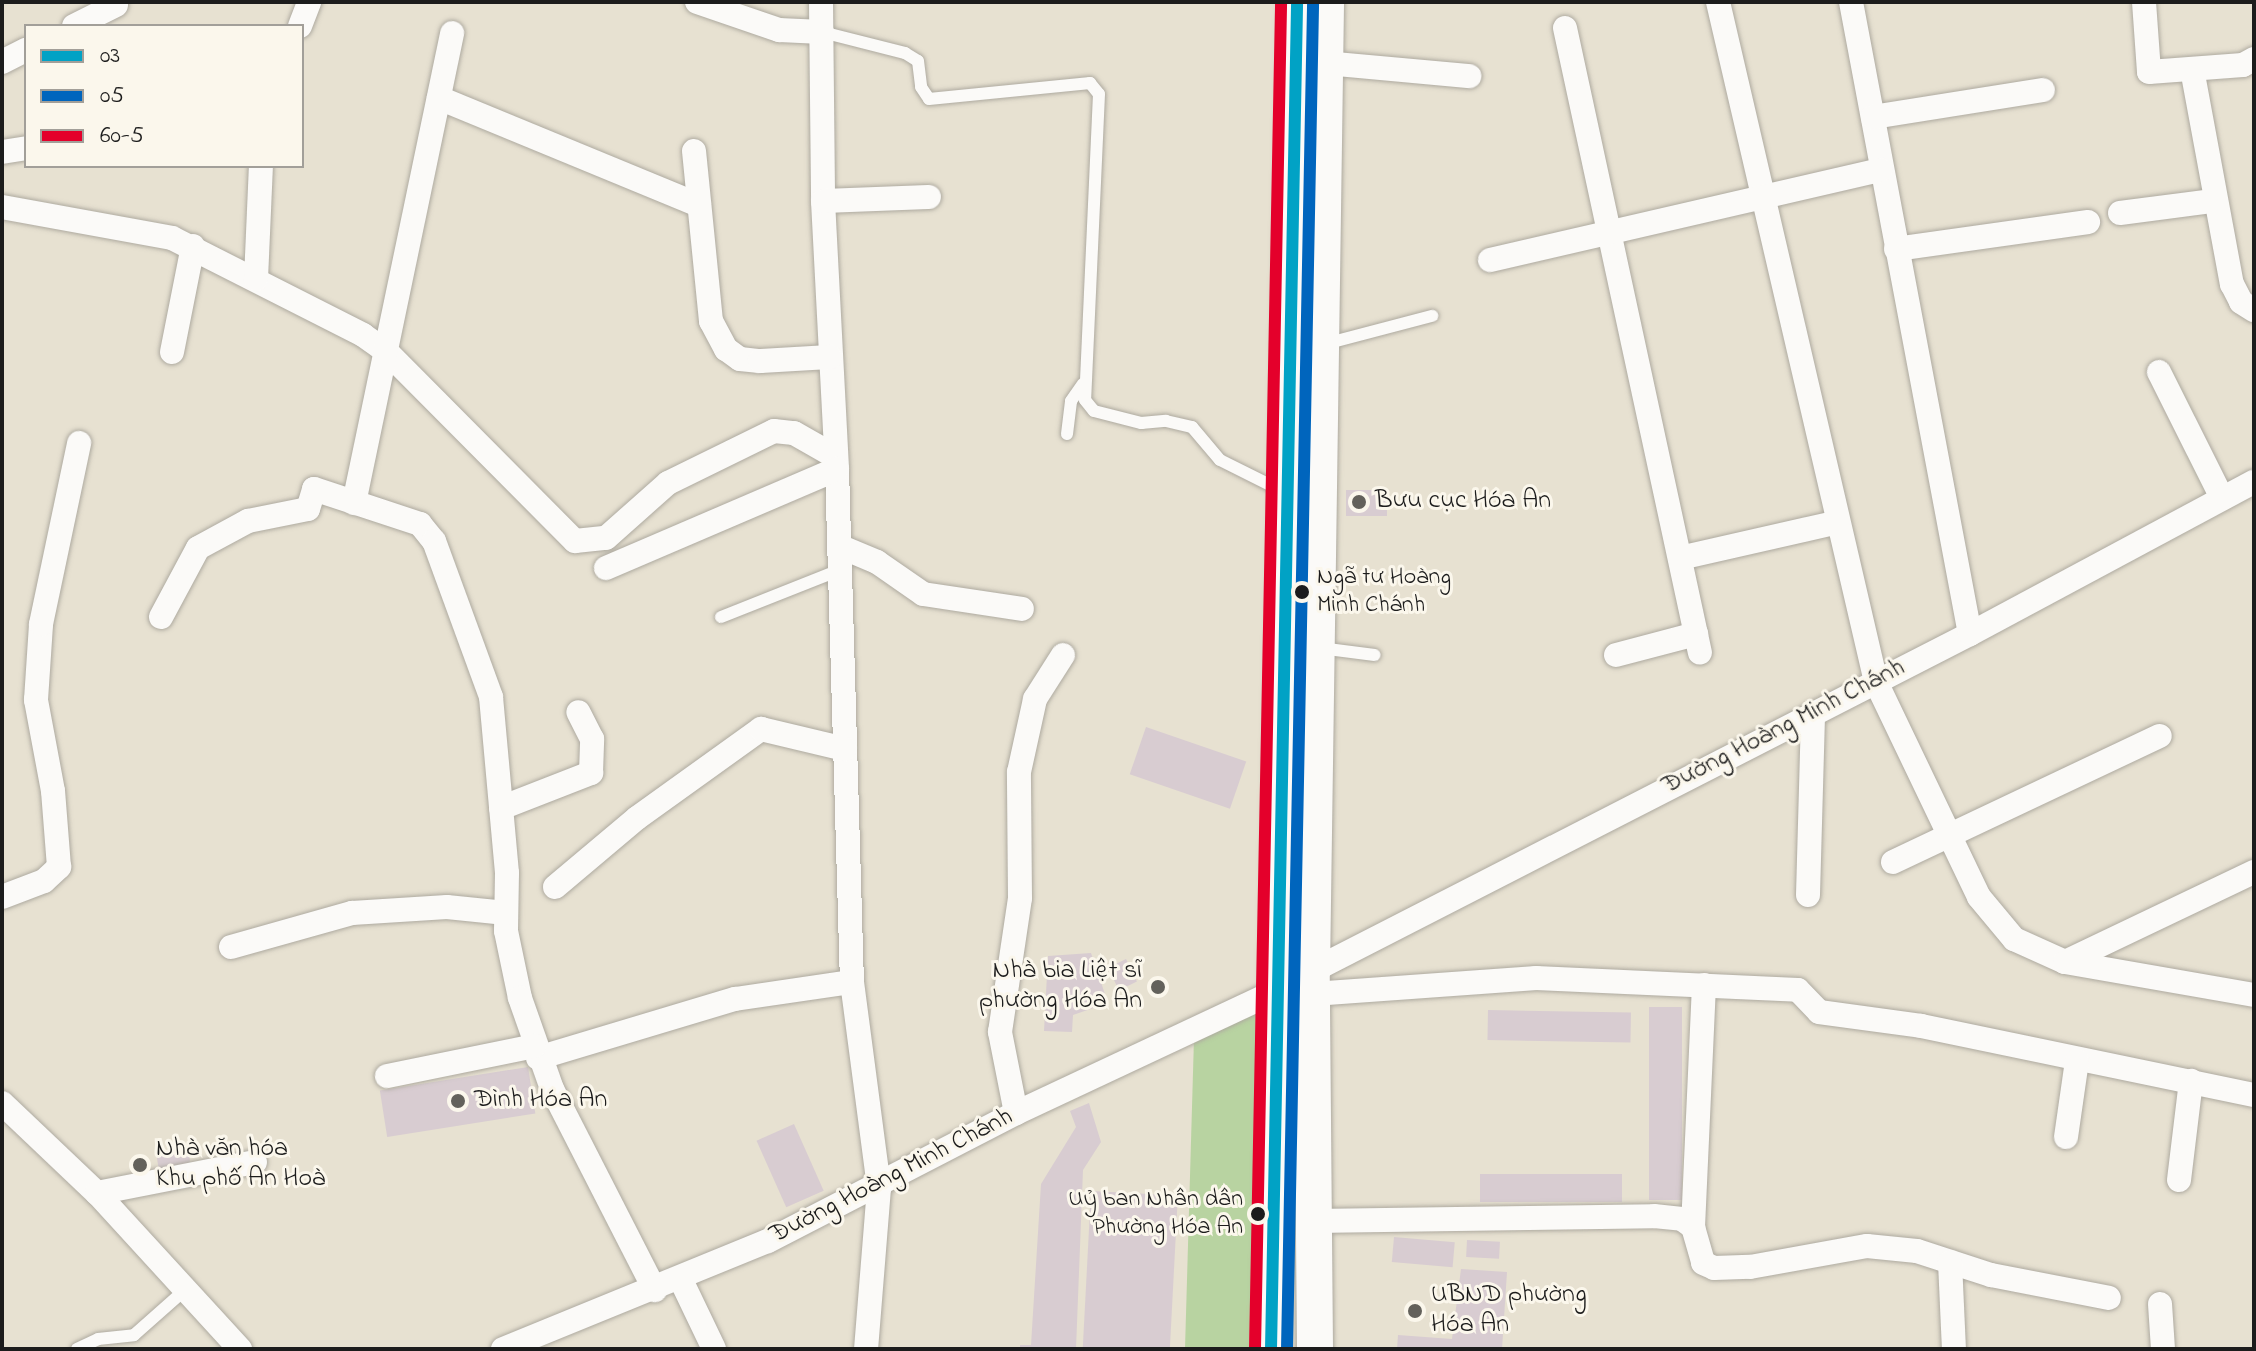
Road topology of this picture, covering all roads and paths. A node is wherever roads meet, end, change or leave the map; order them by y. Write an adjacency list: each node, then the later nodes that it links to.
1 (309, 2): 11 (street)
2 (697, 2): 13 (street)
3 (821, 2): 13 (street)
4 (1297, 2): 54 (main road)
5 (1326, 2): 18 (main road)
6 (1718, 2): 29 (street)
7 (1851, 2): 23 (street)
8 (2144, 2): 19 (street)
9 (116, 5): 10 (street)
10 (78, 24)
11 (301, 24)
12 (1565, 28): 37 (street)
13 (822, 32): 31 (street); 49 (lane)
14 (452, 33): 22 (street)
15 (24, 51): 17 (street)
16 (2254, 59): 19 (street)
17 (2, 62)
18 (1325, 63): 20 (street); 44 (main road)
19 (2192, 69): 32 (street)
20 (1469, 76)
21 (2043, 90): 23 (street)
22 (439, 98): 33 (street); 45 (street)
23 (1873, 117): 28 (street)
24 (24, 148): 26 (street)
25 (694, 151): 33 (street)
26 (2, 152)
27 (261, 168): 41 (street)
28 (1881, 170): 29 (street); 39 (street)
29 (1762, 194): 37 (street); 57 (street)
30 (929, 197): 31 (street)
31 (823, 201): 47 (street)
32 (2213, 201): 35 (street); 42 (street)
33 (699, 205): 47 (street)
34 (2, 207): 38 (street)
35 (2120, 213)
36 (2088, 222): 39 (street)
37 (1612, 230): 40 (street); 59 (street)
38 (193, 246): 41 (street); 46 (street)
39 (1896, 249): 65 (street)
40 (1490, 260)
41 (256, 279): 45 (street)
42 (2254, 310)
43 (1432, 316): 44 (lane)
44 (1321, 345): 66 (main road)
45 (386, 351): 52 (street); 56 (street)
46 (172, 352)
47 (830, 357): 52 (street)
48 (2159, 372): 55 (street)
49 (1083, 384): 50 (lane); 54 (lane)
50 (1067, 434)
51 (79, 443): 81 (street)
52 (837, 463): 58 (street); 60 (street)
53 (2254, 482): 55 (street, Đường Hoàng Minh Chánh)
54 (1290, 495): 88 (main road)
55 (2222, 498): 65 (street, Đường Hoàng Minh Chánh)
56 (354, 503): 63 (street); 75 (street)
57 (1838, 522): 59 (street); 70 (street)
58 (839, 546): 61 (street); 62 (street)
59 (1680, 558): 69 (street)
60 (606, 568)
61 (840, 570): 64 (lane); 74 (street)
62 (1022, 609)
63 (161, 617)
64 (721, 617)
65 (1970, 634): 70 (street, Đường Hoàng Minh Chánh)
66 (1316, 648): 68 (lane); 86 (main road)
67 (1063, 655): 96 (street)
68 (1375, 655)
69 (1616, 655)
70 (1876, 682): 72 (street, Đường Hoàng Minh Chánh); 76 (street)
71 (578, 712): 75 (street)
72 (1813, 713): 80 (street); 86 (street, Đường Hoàng Minh Chánh)
73 (2160, 736): 76 (street)
74 (845, 749): 79 (street); 85 (street)
75 (501, 808): 82 (street)
76 (1949, 835): 77 (street); 84 (street)
77 (1893, 862)
78 (2254, 872): 84 (street)
79 (555, 887)
80 (1808, 895)
81 (2, 897)
82 (506, 913): 83 (street); 90 (street)
83 (231, 947)
84 (2065, 962): 89 (street)
85 (852, 982): 90 (street); 100 (street)
86 (1313, 983): 87 (street); 88 (main road); 102 (main road)
87 (1704, 985): 91 (street); 103 (street)
88 (1277, 991): 96 (street, Đường Hoàng Minh Chánh); 115 (main road)
89 (2254, 995)
90 (536, 1052): 92 (street); 107 (street)
91 (2077, 1061): 93 (street); 97 (street)
92 (387, 1076)
93 (2191, 1081): 94 (street); 99 (street)
94 (2254, 1095)
95 (2, 1103): 101 (street)
96 (1016, 1113): 100 (street, Đường Hoàng Minh Chánh)
97 (2066, 1137)
98 (255, 1162): 101 (street)
99 (2179, 1180)
100 (879, 1188): 105 (street, Đường Hoàng Minh Chánh); 114 (street)
101 (97, 1193): 106 (street)
102 (1313, 1221): 103 (street); 116 (main road)
103 (1693, 1227): 104 (street)
104 (1950, 1262): 108 (street); 117 (street)
105 (681, 1280): 107 (street, Đường Hoàng Minh Chánh); 113 (street)
106 (186, 1289): 110 (lane); 111 (street)
107 (655, 1290): 112 (street, Đường Hoàng Minh Chánh)
108 (2109, 1298)
109 (2160, 1304): 118 (street)
110 (77, 1349)
111 (240, 1349)
112 (503, 1349)
113 (714, 1349)
114 (866, 1349)
115 (1271, 1349)
116 (1315, 1349)
117 (1954, 1349)
118 (2163, 1349)

